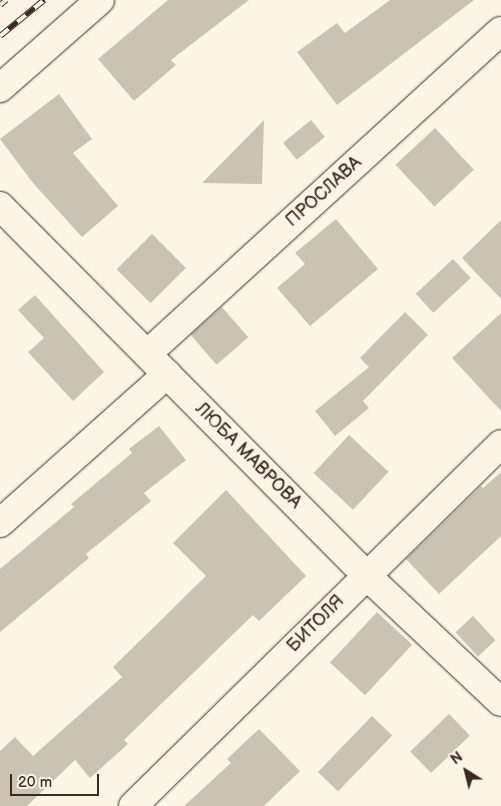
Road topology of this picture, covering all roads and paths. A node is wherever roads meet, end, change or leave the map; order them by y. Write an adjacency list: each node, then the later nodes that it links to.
1 (100, 0): 3 (street)
2 (501, 31): 5 (street, ПРОСЛАВА)
3 (0, 88)
4 (0, 206): 5 (street, ЛЮБА МАВРОВА)
5 (147, 354): 6 (street, ЛЮБА МАВРОВА)
6 (167, 374): 8 (street); 9 (street, ЛЮБА МАВРОВА)
7 (501, 444): 9 (street, БИТОЛЯ)
8 (0, 523)
9 (366, 575): 10 (street, ЛЮБА МАВРОВА); 11 (street, БИТОЛЯ)
10 (501, 702)
11 (133, 806)

